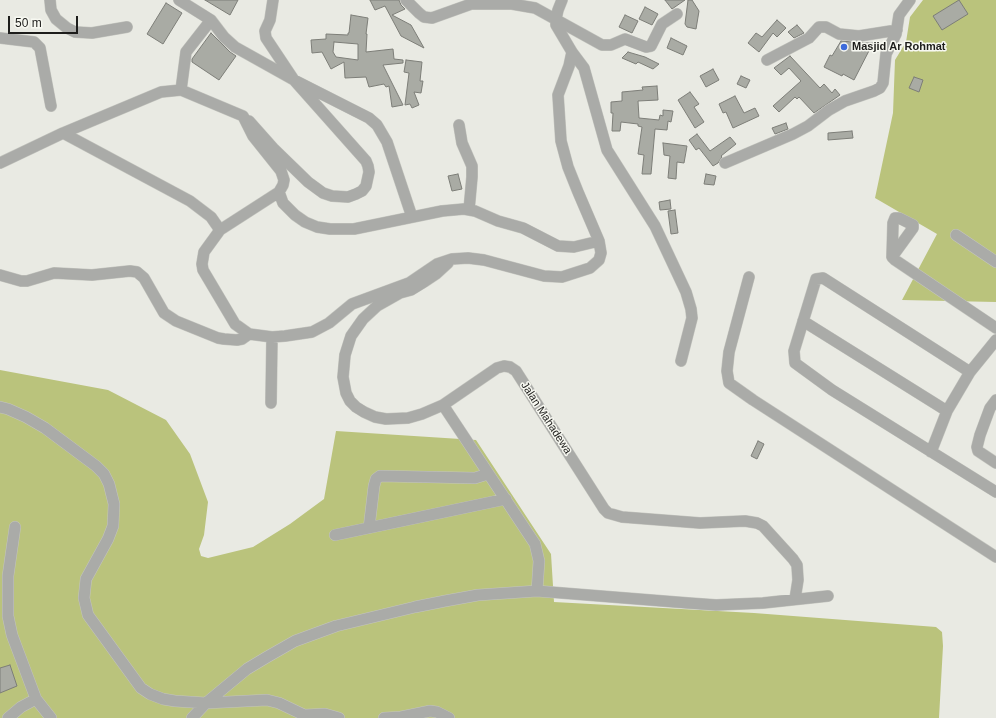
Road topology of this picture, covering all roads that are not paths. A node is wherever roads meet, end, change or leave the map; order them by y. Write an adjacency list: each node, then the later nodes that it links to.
1 (50, 0): 10 (street)
2 (179, 0): 9 (street)
3 (406, 0): 8 (street)
4 (562, 0): 8 (street)
5 (910, 0): 11 (street)
6 (272, 4): 15 (street)
7 (677, 14): 8 (street)
8 (556, 18): 13 (street)
9 (211, 20): 15 (street); 16 (street)
10 (127, 27)
11 (897, 30): 14 (street); 22 (street)
12 (0, 38): 17 (street)
13 (572, 52): 28 (street); 39 (street)
14 (767, 60)
15 (294, 80): 18 (street); 25 (street)
16 (181, 90): 18 (street); 20 (street)
17 (51, 106)
18 (243, 116): 23 (street)
19 (460, 125): 24 (street)
20 (63, 133): 21 (street); 26 (street)
21 (0, 162)
22 (725, 163)
23 (279, 192): 25 (street); 26 (street)
24 (468, 210): 25 (street); 28 (street)
25 (412, 217)
26 (220, 230): 36 (street)
27 (956, 235): 31 (street)
28 (599, 241): 30 (street)
29 (892, 257): 35 (street)
30 (452, 259): 37 (street); 43 (street)
31 (996, 262)
32 (0, 275): 36 (street)
33 (750, 277): 54 (street)
34 (803, 321): 40 (street); 45 (street); 46 (street)
35 (996, 328)
36 (249, 334): 37 (street)
37 (272, 337): 42 (street)
38 (996, 340): 40 (street)
39 (681, 361)
40 (970, 372): 45 (street)
41 (996, 400): 47 (street)
42 (271, 403)
43 (443, 405): 48 (street); 57 (street, Jalan Mahadewa)
44 (0, 407): 59 (street)
45 (947, 411): 46 (street)
46 (931, 452): 49 (street)
47 (996, 463)
48 (488, 474): 50 (street); 52 (street)
49 (996, 492)
50 (506, 499): 52 (street); 55 (street)
51 (16, 527): 58 (street)
52 (369, 528): 53 (street)
53 (335, 535)
54 (996, 557)
55 (537, 591): 57 (street); 59 (street)
56 (828, 596): 57 (street)
57 (795, 599)
58 (36, 699): 60 (street); 61 (street)
59 (206, 703): 62 (street); 63 (street)
60 (8, 718)
61 (51, 718)
62 (192, 718)
63 (339, 718)
64 (384, 718): 65 (street)
65 (449, 718)

